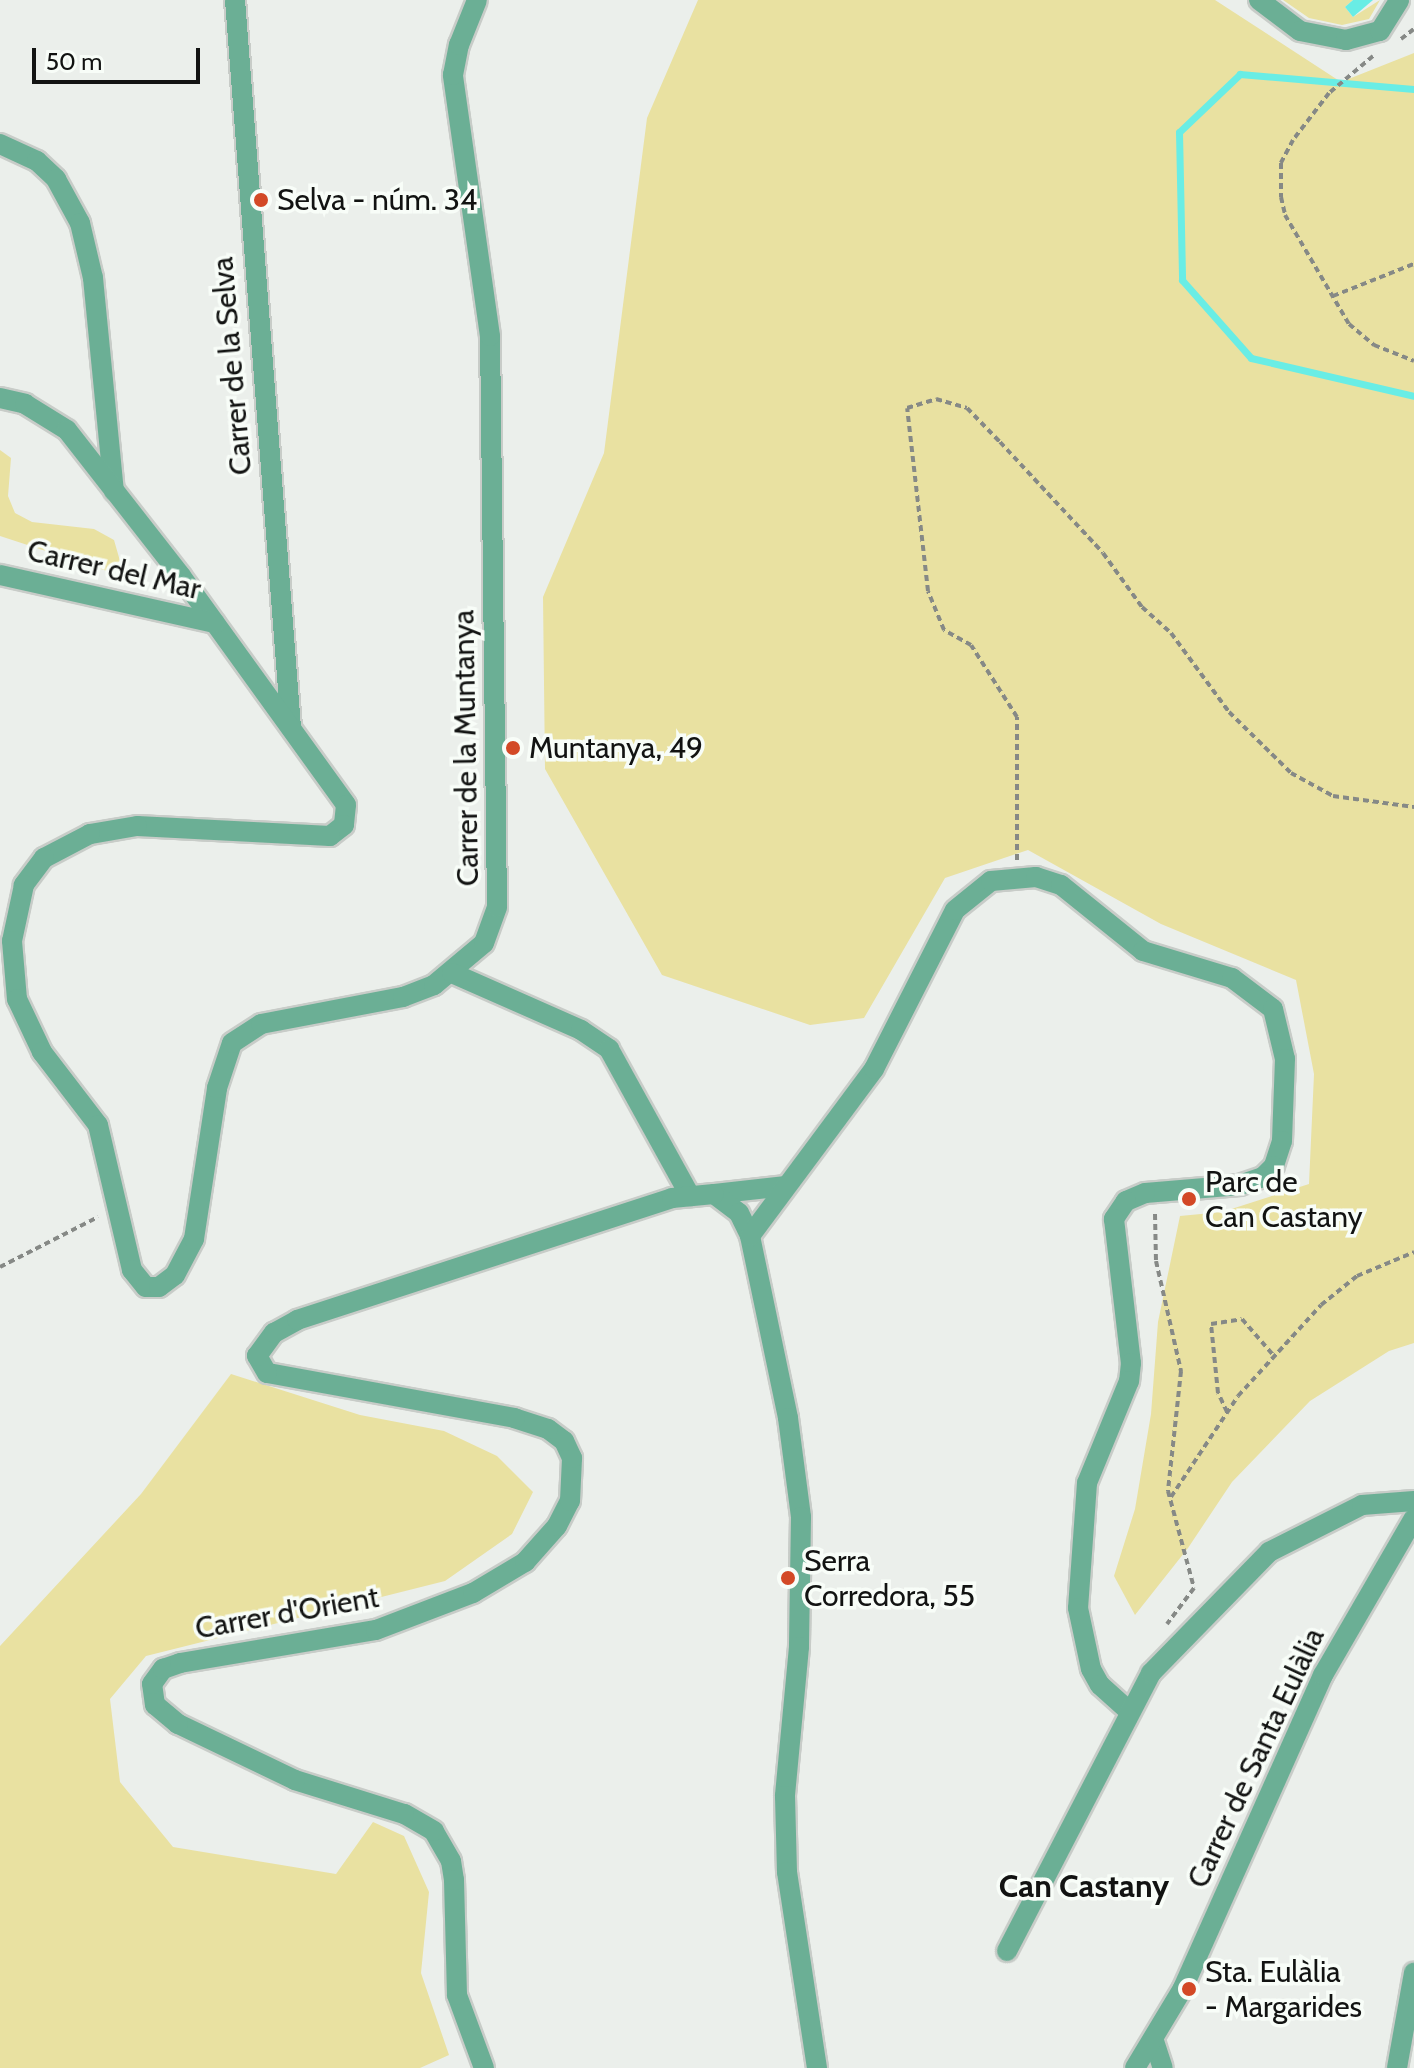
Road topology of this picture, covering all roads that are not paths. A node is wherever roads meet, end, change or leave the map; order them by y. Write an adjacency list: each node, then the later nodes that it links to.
1 (235, 0): 10 (street, Carrer de la Selva)
2 (477, 0): 11 (street, Carrer de la Muntanya)
3 (1259, 0): 4 (street)
4 (1399, 0)
5 (0, 144): 7 (street)
6 (0, 398): 7 (street, Carrer de la Muntanya)
7 (114, 491): 9 (street, Carrer de la Muntanya)
8 (0, 575): 9 (street, Carrer del Mar)
9 (215, 623): 10 (street, Carrer de la Muntanya)
10 (291, 727): 11 (street, Carrer de la Muntanya)
11 (452, 973): 14 (street)
12 (786, 1186): 13 (street, Carrer d'Orient); 15 (street); 18 (street)
13 (714, 1194): 14 (street, Carrer d'Orient); 15 (street)
14 (690, 1196): 22 (street, Carrer d'Orient)
15 (750, 1236): 23 (street)
16 (1414, 1501): 18 (street)
17 (1414, 1518): 21 (street, Carrer de Santa Eulàlia)
18 (1130, 1712): 19 (street)
19 (1007, 1951)
20 (1414, 1973): 26 (street)
21 (1154, 2041): 24 (street, Carrer de Santa Eulàlia); 25 (street)
22 (484, 2068)
23 (817, 2068)
24 (1135, 2068)
25 (1163, 2068)
26 (1397, 2068)

